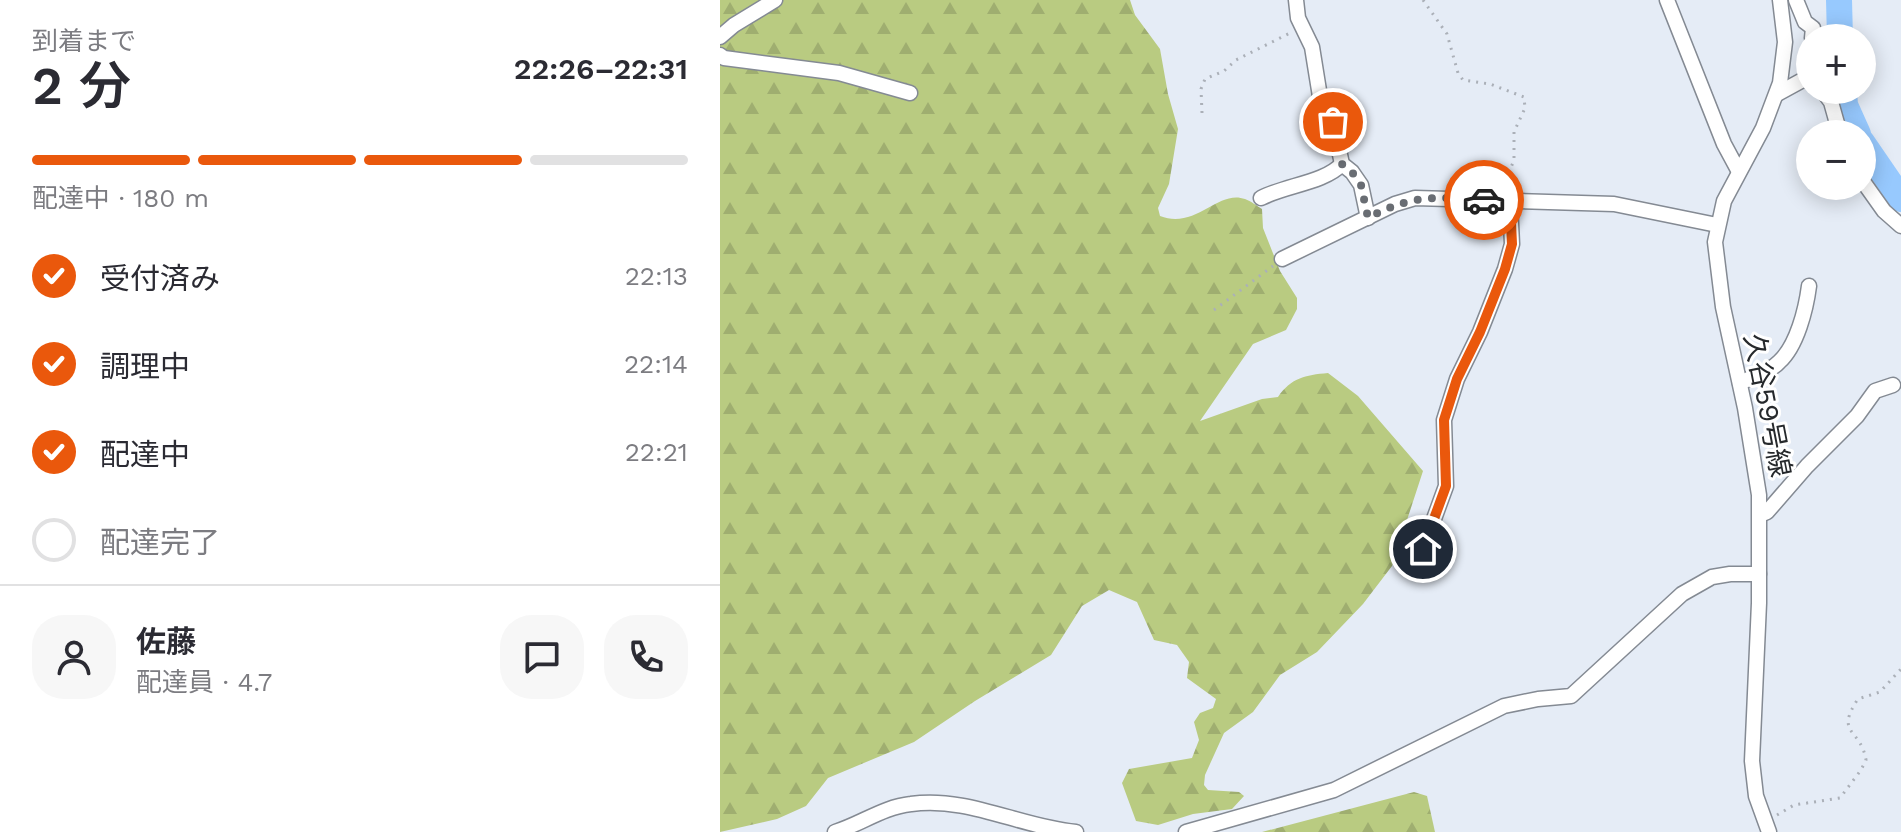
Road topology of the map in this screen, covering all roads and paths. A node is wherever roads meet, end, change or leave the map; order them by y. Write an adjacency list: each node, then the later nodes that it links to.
1 (775, 0): 9 (street)
2 (1296, 0): 8 (street)
3 (1423, 0): 19 (path)
4 (1667, 0): 16 (street)
5 (1780, 0): 13 (street, 久谷59号線)
6 (1796, 0): 7 (street)
7 (1808, 24)
8 (1303, 26): 14 (path); 15 (street)
9 (720, 37)
10 (720, 55): 12 (street)
11 (1796, 84): 13 (street)
12 (910, 93)
13 (1777, 94): 16 (street, 久谷59号線)
14 (1202, 113)
15 (1342, 164): 17 (street); 20 (street)
16 (1738, 170): 21 (street, 久谷59号線)
17 (1261, 198)
18 (1876, 200): 22 (street)
19 (1510, 203): 20 (street); 21 (street); 29 (street)
20 (1368, 218): 23 (street)
21 (1717, 225): 26 (street, 久谷59号線)
22 (1901, 226)
23 (1282, 259): 25 (path)
24 (1809, 286): 26 (street)
25 (1214, 310)
26 (1740, 383): 28 (street, 久谷59号線)
27 (1893, 385): 28 (street)
28 (1760, 515): 30 (street, 久谷59号線)
29 (1423, 549)
30 (1759, 574): 32 (street, 久谷59号線); 36 (street)
31 (1901, 669): 32 (path)
32 (1766, 828)
33 (835, 832): 34 (street)
34 (1065, 832): 35 (street)
35 (1076, 832)
36 (1186, 832)

